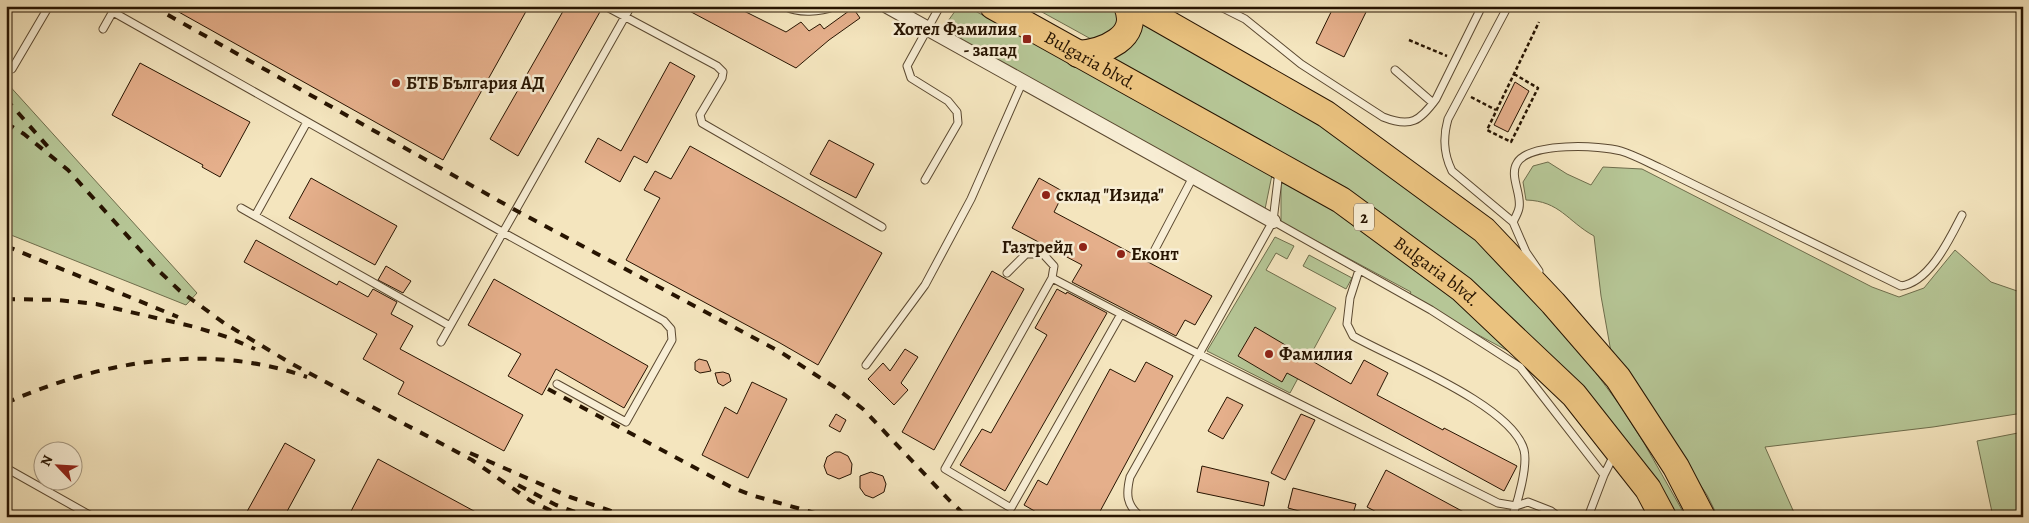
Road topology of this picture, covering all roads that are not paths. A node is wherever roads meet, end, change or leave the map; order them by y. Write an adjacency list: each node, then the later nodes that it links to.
1 (49, 6): 19 (lane)
2 (605, 6): 15 (lane)
3 (631, 6): 15 (lane)
4 (784, 6): 5 (lane)
5 (836, 6)
6 (887, 6): 17 (street)
7 (940, 6): 17 (lane)
8 (993, 6): 18 (highway, Bulgaria blvd. / 2)
9 (1127, 6): 18 (highway)
10 (1137, 6): 55 (highway)
11 (1219, 6): 22 (lane)
12 (1482, 6): 22 (lane)
13 (1508, 6): 31 (lane)
14 (114, 9): 16 (lane); 23 (lane)
15 (625, 17): 32 (lane); 33 (lane)
16 (103, 29)
17 (927, 30): 21 (street); 26 (lane)
18 (1078, 54): 24 (highway, Bulgaria blvd. / 2)
19 (12, 69)
20 (1395, 70): 22 (lane)
21 (1022, 82): 25 (street); 43 (lane)
22 (1432, 103)
23 (307, 122): 29 (lane); 33 (lane)
24 (1279, 165): 30 (lane); 45 (highway, Bulgaria blvd. / 2)
25 (1193, 177): 30 (street); 34 (lane)
26 (925, 180)
27 (241, 208): 29 (lane)
28 (1962, 215): 31 (lane)
29 (255, 216): 40 (lane)
30 (1273, 221): 35 (lane); 42 (lane)
31 (1513, 222): 38 (lane)
32 (882, 227)
33 (504, 233): 40 (lane); 44 (lane)
34 (1152, 255)
35 (1359, 270): 47 (lane); 48 (lane)
36 (1007, 273): 37 (lane)
37 (1052, 278): 39 (lane); 39 (lane)
38 (1543, 278)
39 (1121, 314): 42 (lane)
40 (450, 326): 41 (lane)
41 (441, 342)
42 (1199, 354): 48 (lane); 50 (lane)
43 (866, 365)
44 (557, 384)
45 (1618, 448): 47 (lane); 54 (highway, Bulgaria blvd. / 2)
46 (6, 468): 49 (lane)
47 (1604, 474): 53 (lane)
48 (1516, 506): 51 (lane); 52 (lane)
49 (92, 517)
50 (1141, 517)
51 (1512, 517)
52 (1559, 517)
53 (1588, 517)
54 (1663, 517)
55 (1702, 517)

